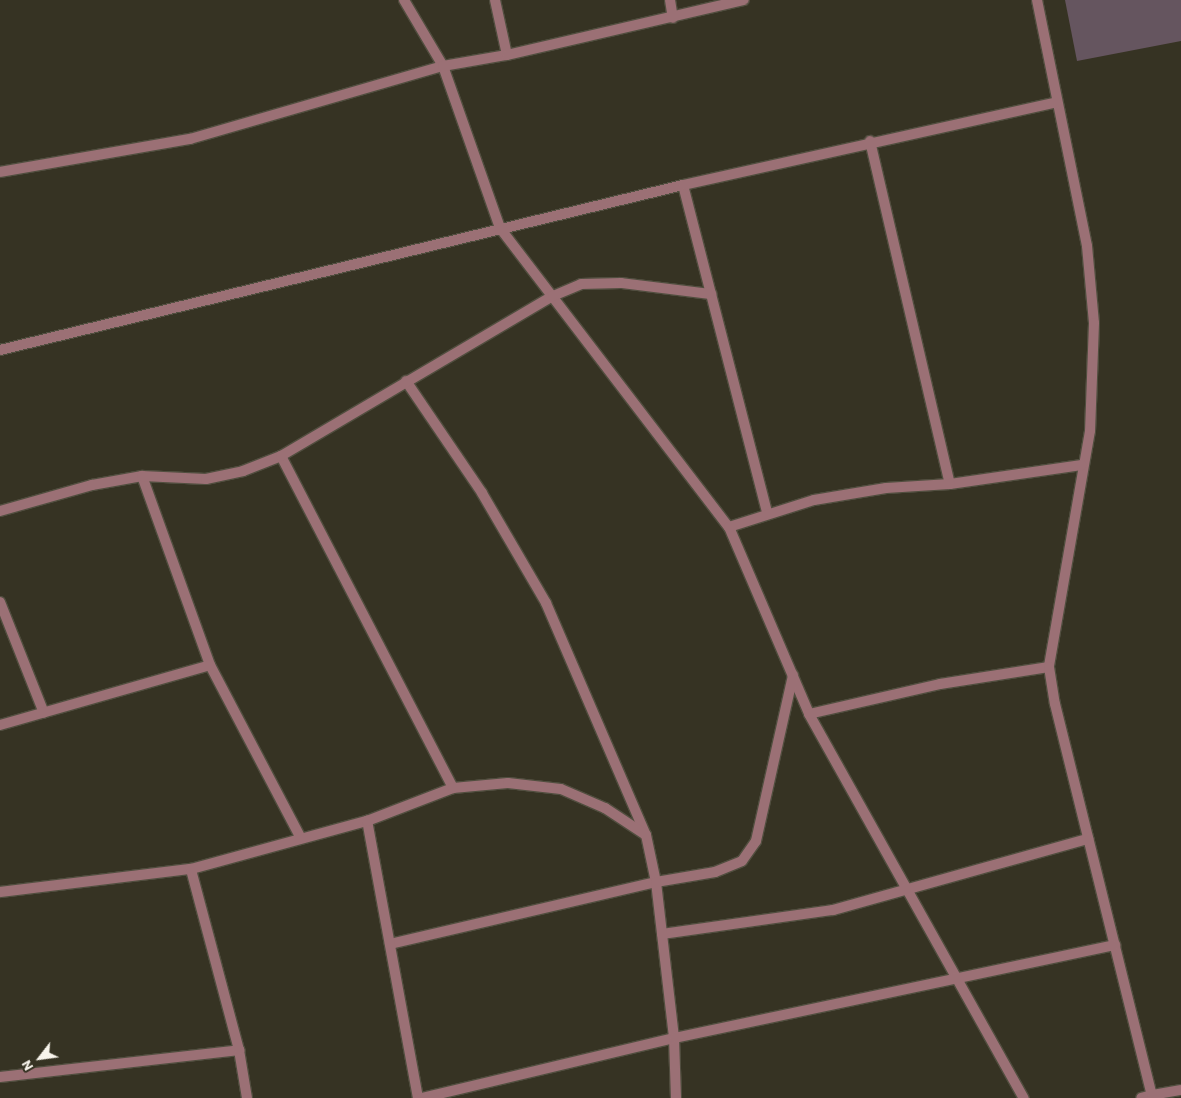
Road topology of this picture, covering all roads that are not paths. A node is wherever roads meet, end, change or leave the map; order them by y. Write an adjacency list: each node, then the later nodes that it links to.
1 (404, 0): 8 (street)
2 (496, 0): 7 (street)
3 (670, 0): 6 (street)
4 (744, 0): 6 (street)
5 (1037, 0): 9 (street)
6 (674, 18): 7 (street)
7 (507, 55): 8 (street)
8 (443, 66): 11 (street); 13 (street)
9 (1058, 102): 10 (street); 19 (street)
10 (870, 141): 12 (street); 21 (street)
11 (0, 172)
12 (683, 184): 13 (street); 14 (street)
13 (500, 228): 15 (street); 16 (street)
14 (711, 294): 15 (street); 23 (street)
15 (552, 296): 17 (street); 24 (street)
16 (0, 350)
17 (406, 381): 18 (street); 34 (street)
18 (281, 456): 20 (street); 32 (street)
19 (1082, 465): 21 (street); 27 (street)
20 (142, 476): 22 (street); 26 (street)
21 (950, 484): 23 (street)
22 (0, 512)
23 (767, 513): 24 (street)
24 (729, 527): 28 (street)
25 (0, 602): 29 (street)
26 (210, 665): 29 (street); 35 (street)
27 (1049, 667): 30 (street); 36 (street)
28 (793, 675): 30 (street); 38 (street)
29 (44, 713): 31 (street)
30 (809, 714): 39 (street)
31 (0, 724)
32 (453, 788): 33 (street); 34 (street)
33 (367, 820): 35 (street); 42 (street)
34 (646, 835): 38 (street)
35 (301, 838): 37 (street)
36 (1088, 839): 39 (street); 43 (street)
37 (191, 869): 40 (street); 46 (street)
38 (656, 882): 41 (street); 42 (street)
39 (905, 890): 41 (street); 44 (street)
40 (0, 892)
41 (662, 934): 45 (street)
42 (390, 944): 51 (street)
43 (1115, 945): 44 (street); 49 (street)
44 (956, 979): 45 (street); 54 (street)
45 (674, 1038): 52 (street); 53 (street)
46 (239, 1050): 47 (street); 50 (street)
47 (0, 1076)
48 (1181, 1090): 49 (street)
49 (1152, 1096): 55 (street)
50 (246, 1098)
51 (418, 1098)
52 (422, 1098)
53 (676, 1098)
54 (1024, 1098)
55 (1141, 1098)

